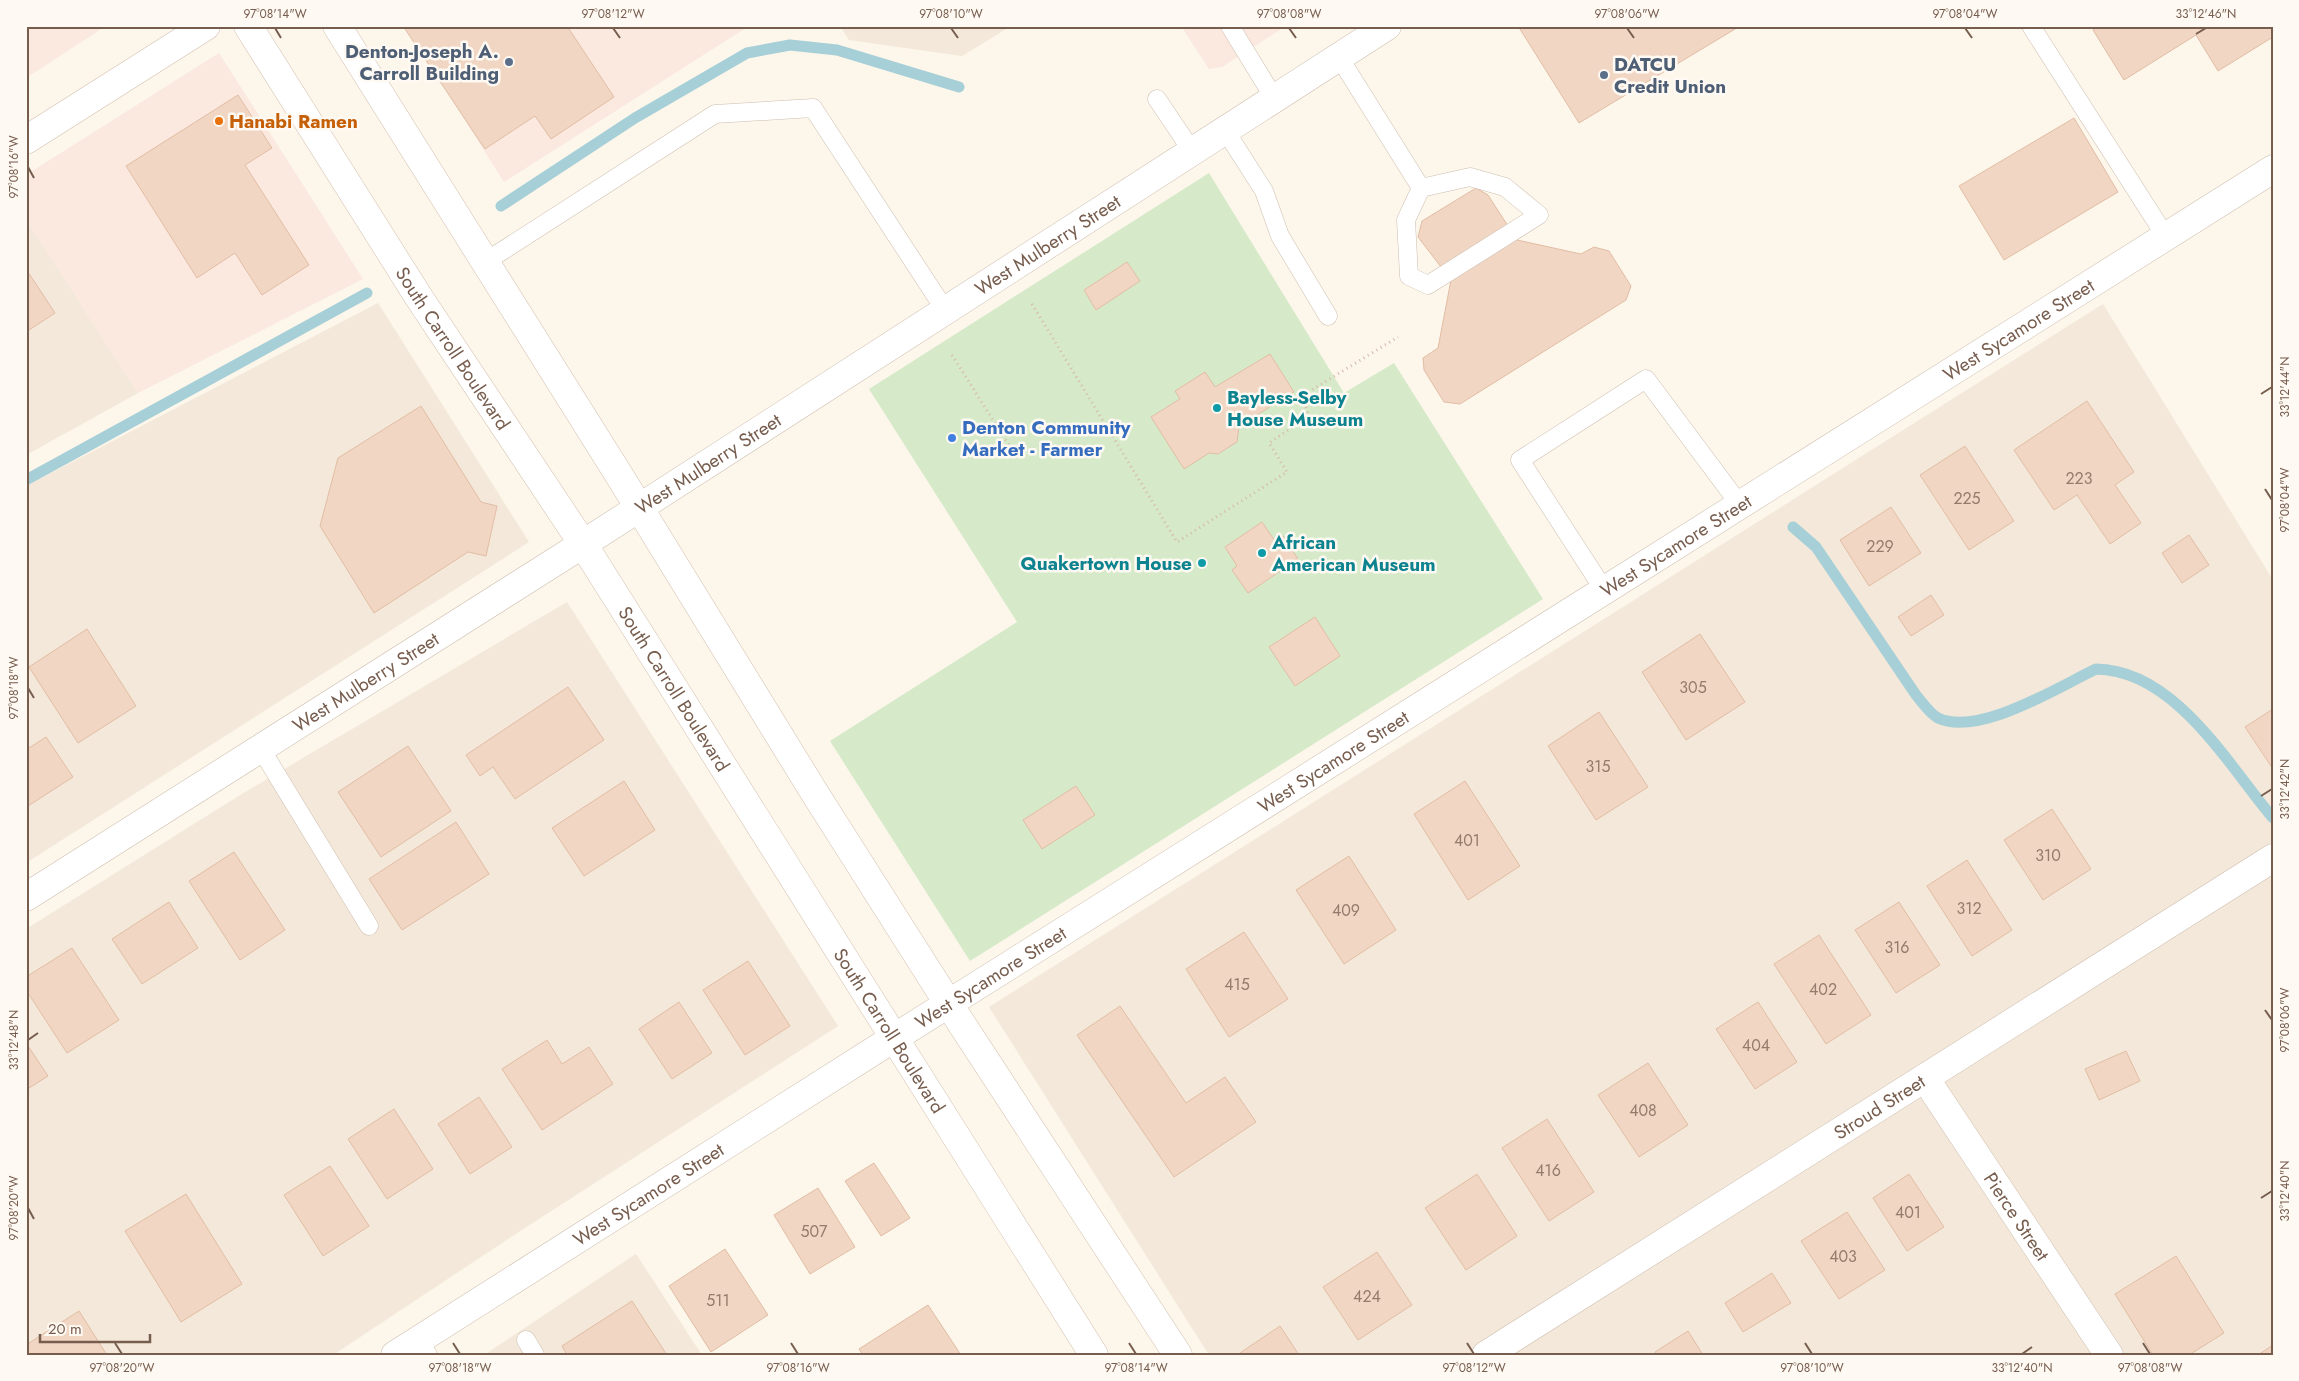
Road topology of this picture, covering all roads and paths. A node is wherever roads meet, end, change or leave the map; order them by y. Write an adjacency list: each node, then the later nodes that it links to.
1 (206, 26): 11 (street)
2 (248, 26): 25 (street, South Carroll Boulevard)
3 (337, 26): 16 (street)
4 (1230, 26): 8 (lane)
5 (1386, 26): 7 (street, West Mulberry Street)
6 (2031, 26): 15 (lane)
7 (1339, 57): 8 (street, West Mulberry Street); 14 (lane)
8 (1274, 98): 10 (street, West Mulberry Street)
9 (1157, 99): 12 (lane)
10 (1225, 130): 12 (street, West Mulberry Street); 19 (lane)
11 (26, 140)
12 (1192, 151): 18 (street, West Mulberry Street)
13 (2273, 169): 15 (street, West Sycamore Street)
14 (1421, 188): 14 (lane)
15 (2166, 237): 23 (street, West Sycamore Street)
16 (485, 262): 18 (lane); 24 (street)
17 (1032, 304): 20 (path)
18 (945, 310): 24 (street, West Mulberry Street)
19 (1328, 316)
20 (1398, 337)
21 (952, 355): 22 (path)
22 (1010, 447)
23 (1740, 505): 26 (street, West Sycamore Street); 26 (lane)
24 (639, 507): 25 (street, West Mulberry Street); 31 (street)
25 (583, 544): 27 (street, West Mulberry Street); 32 (street, South Carroll Boulevard)
26 (1604, 590): 31 (street, West Sycamore Street)
27 (261, 749): 29 (street, West Mulberry Street); 30 (lane)
28 (2273, 858): 33 (street, Stroud Street)
29 (26, 897)
30 (369, 926)
31 (948, 1003): 32 (street, West Sycamore Street); 37 (street)
32 (894, 1038): 34 (street, West Sycamore Street); 36 (street, South Carroll Boulevard)
33 (1925, 1078): 38 (street, Stroud Street); 39 (street, Pierce Street)
34 (423, 1347): 35 (street, West Sycamore Street)
35 (395, 1355)
36 (1094, 1355)
37 (1178, 1355)
38 (1486, 1355)
39 (2109, 1355)

